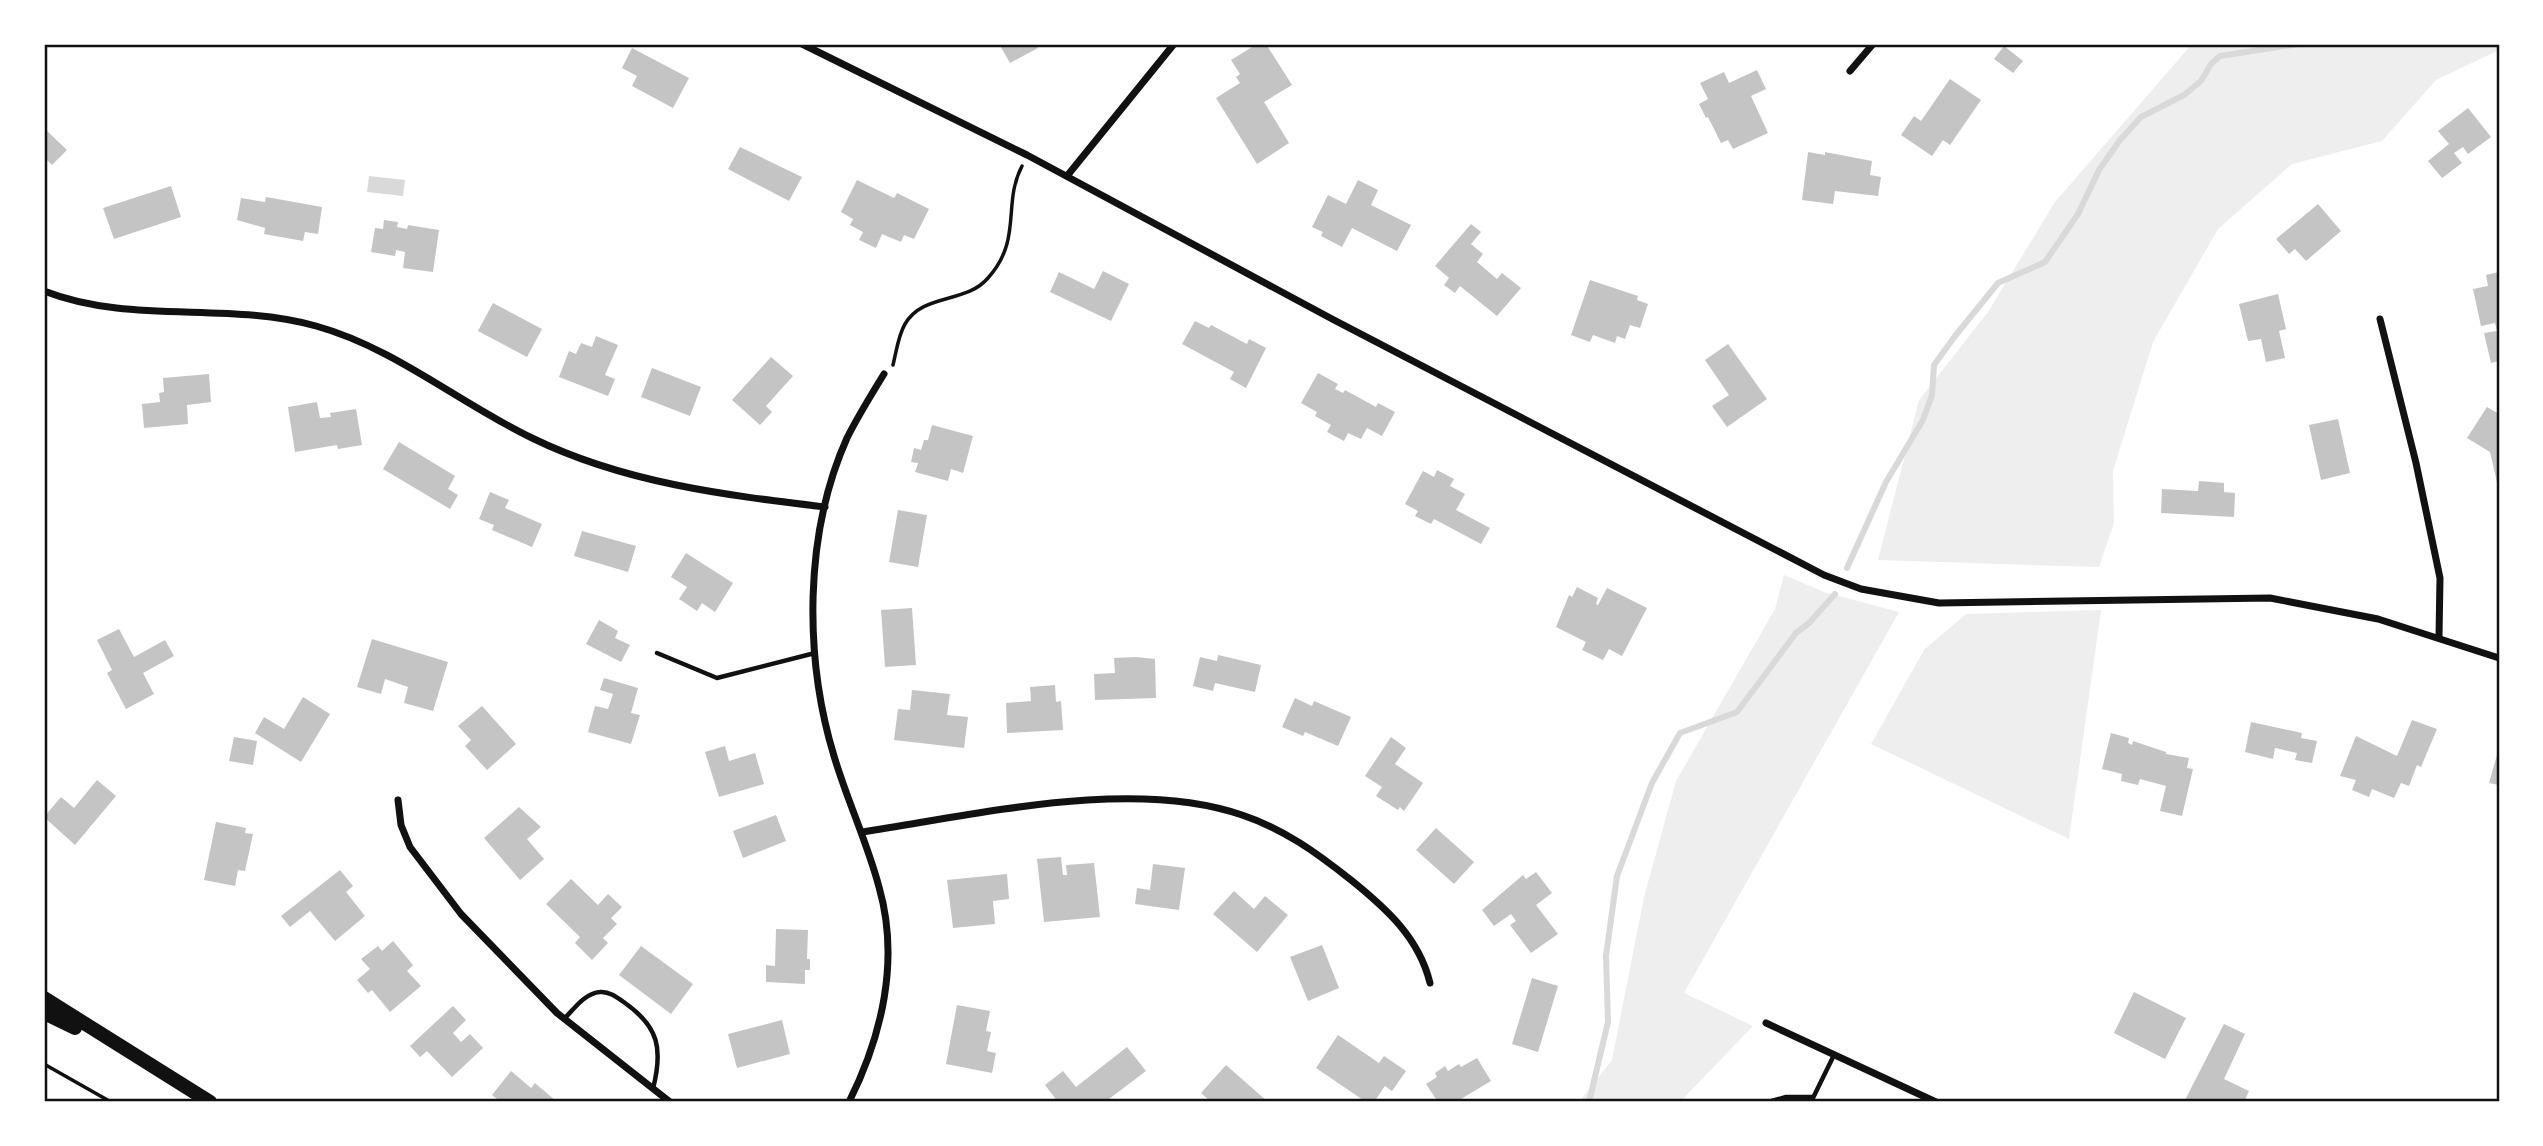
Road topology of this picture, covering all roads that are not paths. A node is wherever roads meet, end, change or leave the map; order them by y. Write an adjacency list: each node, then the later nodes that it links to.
1 (802, 44): 5 (street)
2 (1174, 44): 5 (street)
3 (1873, 44): 4 (street)
4 (1850, 71)
5 (1067, 176): 10 (street)
6 (44, 291): 9 (street)
7 (2379, 319): 10 (street)
8 (884, 374): 9 (street)
9 (825, 507): 12 (street)
10 (2439, 636): 13 (street)
11 (657, 653): 12 (lane)
12 (816, 653): 15 (street)
13 (2499, 658)
14 (398, 800): 19 (street)
15 (862, 832): 16 (street); 27 (street)
16 (1430, 983)
17 (44, 998): 21 (main road)
18 (44, 1013): 21 (main road)
19 (564, 1019): 23 (street); 23 (lane)
20 (1766, 1023): 22 (street)
21 (121, 1049): 25 (main road)
22 (1834, 1055): 24 (lane); 29 (street)
23 (653, 1090): 26 (street)
24 (1811, 1100): 28 (lane)
25 (210, 1102)
26 (670, 1102)
27 (849, 1102)
28 (1768, 1102)
29 (1936, 1102)

